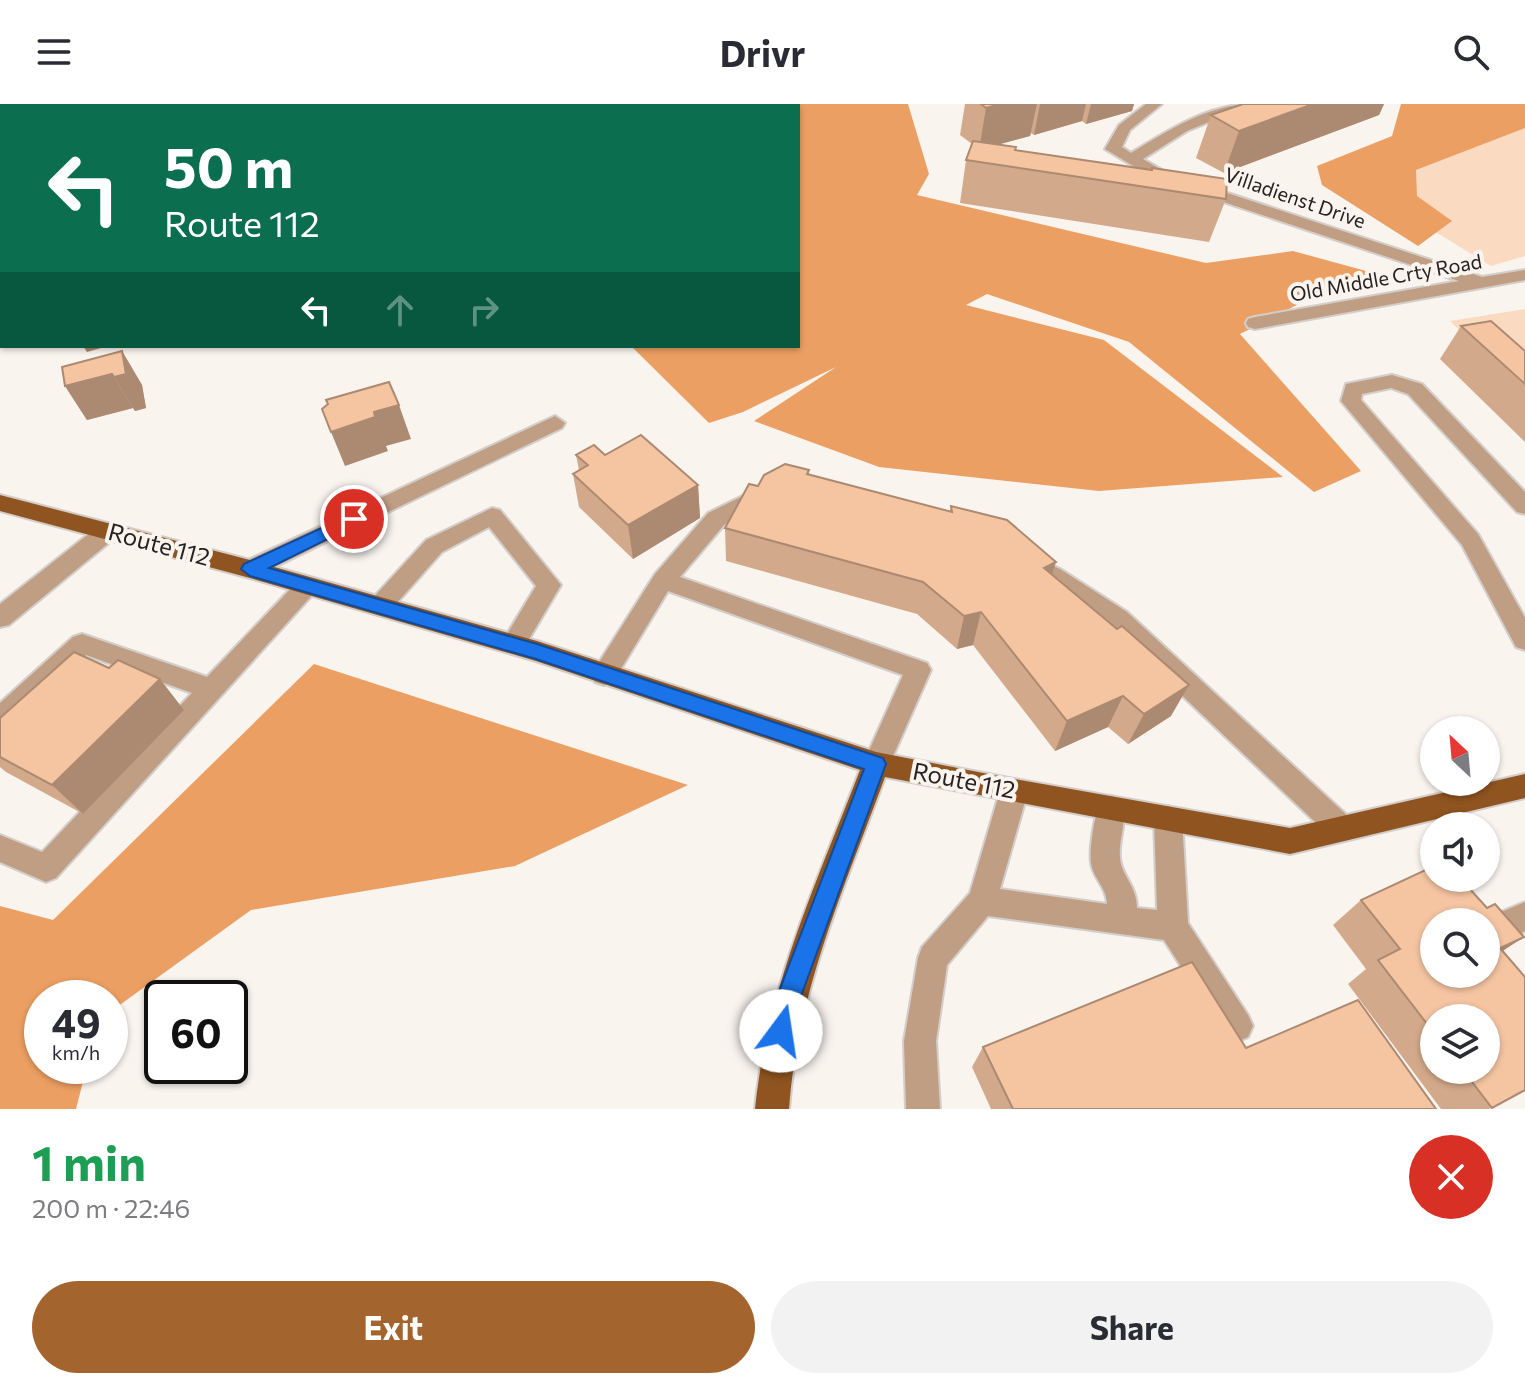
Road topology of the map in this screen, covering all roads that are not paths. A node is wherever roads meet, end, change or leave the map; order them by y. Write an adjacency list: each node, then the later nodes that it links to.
1 (1155, 104): 3 (street)
2 (1246, 104): 3 (street)
3 (1131, 160): 5 (street, Villadienst Drive)
4 (1525, 275): 5 (street, Old Middle Crty Road)
5 (1482, 283): 6 (street, Old Middle Crty Road)
6 (1255, 323)
7 (555, 423): 13 (street)
8 (792, 500): 14 (street)
9 (0, 502): 11 (main road, Route 112)
10 (1525, 506): 18 (street)
11 (108, 531): 13 (main road, Route 112); 17 (street)
12 (1013, 557): 28 (street)
13 (250, 569): 15 (main road, Route 112)
14 (663, 580): 20 (street); 23 (street)
15 (307, 586): 16 (main road, Route 112); 21 (street)
16 (380, 606): 19 (main road, Route 112); 19 (street)
17 (0, 618)
18 (1525, 640)
19 (513, 644): 20 (main road, Route 112)
20 (604, 675): 23 (main road, Route 112)
21 (214, 690): 22 (street); 29 (street)
22 (0, 719)
23 (876, 764): 25 (main road, Route 112); 36 (main road)
24 (1525, 786): 28 (main road, Route 112)
25 (1014, 791): 26 (main road, Route 112); 30 (street)
26 (1111, 808): 27 (main road, Route 112); 32 (street)
27 (1168, 819): 28 (main road, Route 112); 33 (street)
28 (1341, 828)
29 (0, 848)
30 (982, 901): 32 (street); 37 (street)
31 (1525, 916): 34 (street)
32 (1122, 920): 33 (street)
33 (1173, 927): 35 (street)
34 (1500, 927)
35 (1237, 1026)
36 (772, 1109)
37 (923, 1109)

